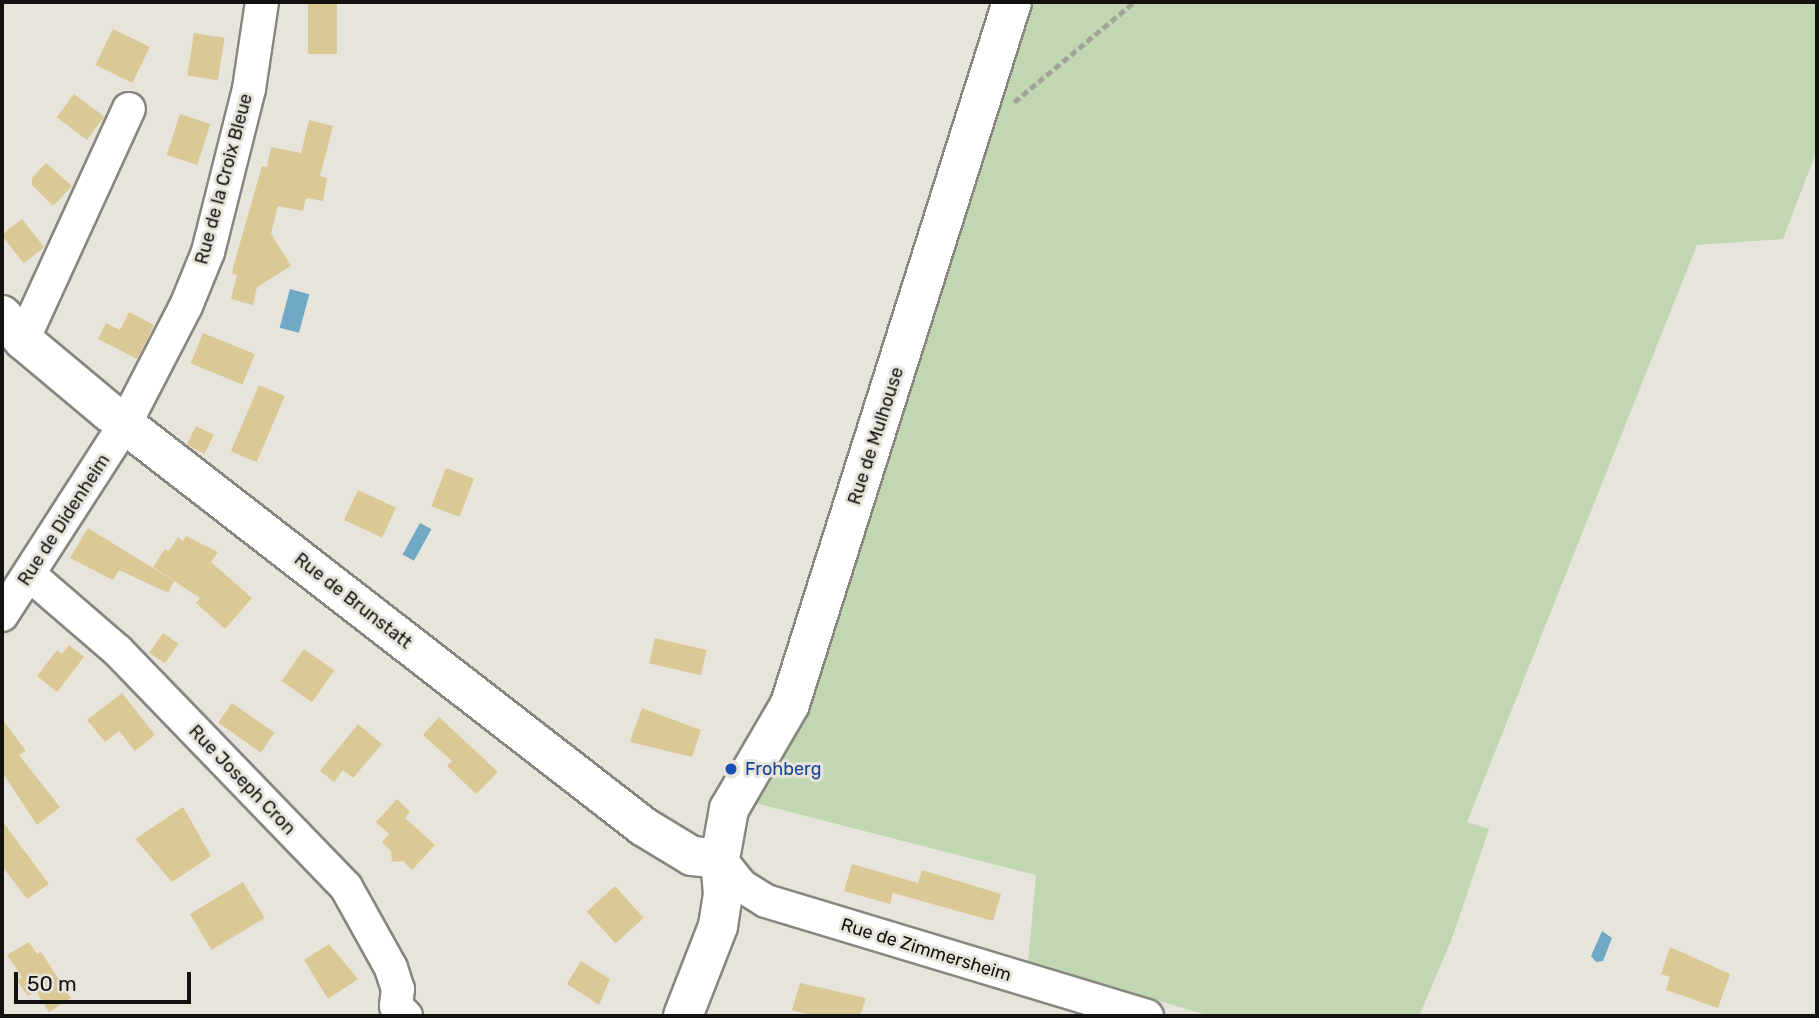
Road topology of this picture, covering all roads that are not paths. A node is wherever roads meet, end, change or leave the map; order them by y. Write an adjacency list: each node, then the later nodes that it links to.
1 (262, 2): 5 (street, Rue de la Croix Bleue)
2 (1012, 2): 8 (main road, Rue de Mulhouse)
3 (130, 109): 4 (street)
4 (13, 328): 5 (main road, Rue de Brunstatt)
5 (125, 424): 6 (street, Rue de Didenheim); 8 (main road, Rue de Brunstatt)
6 (30, 575): 7 (street, Rue de Didenheim); 9 (street, Rue Joseph Cron)
7 (2, 615)
8 (720, 859): 10 (main road, Rue de Mulhouse); 11 (street, Rue de Zimmersheim)
9 (393, 1013)
10 (683, 1016)
11 (1147, 1016)

